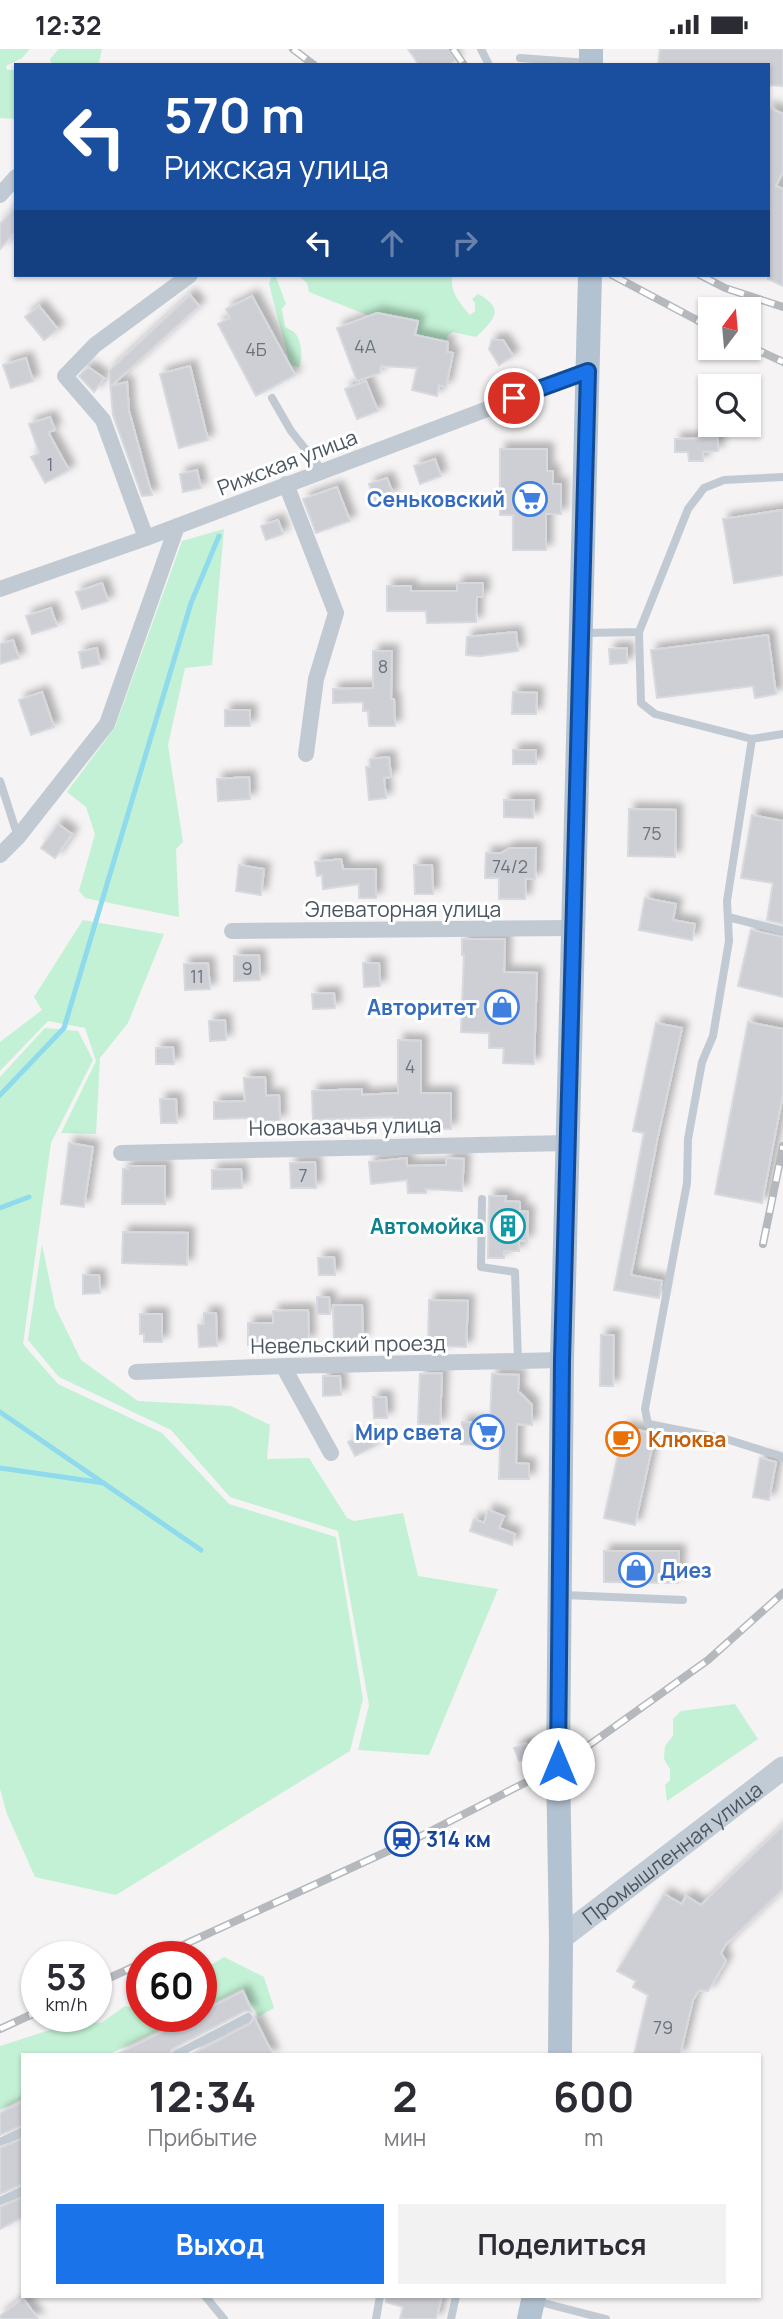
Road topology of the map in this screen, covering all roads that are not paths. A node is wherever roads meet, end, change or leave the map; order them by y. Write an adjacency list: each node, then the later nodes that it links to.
1 (520, 58): 2 (lane)
2 (591, 59)
3 (14, 179): 4 (street)
4 (0, 195)
5 (187, 277): 13 (street)
6 (590, 277): 7 (main road)
7 (588, 371): 9 (street, Рижская улица); 16 (main road)
8 (272, 398): 9 (lane)
9 (322, 470): 11 (street, Рижская улица)
10 (783, 478): 15 (lane)
11 (286, 484): 12 (street, Рижская улица); 19 (street)
12 (177, 526): 13 (street, Рижская улица); 21 (street)
13 (146, 538): 14 (street, Рижская улица)
14 (0, 589)
15 (639, 632): 16 (lane); 18 (lane)
16 (582, 633): 24 (main road)
17 (783, 734): 18 (lane)
18 (752, 739): 23 (lane)
19 (306, 754)
20 (0, 781): 21 (lane)
21 (18, 837): 22 (street)
22 (0, 855)
23 (727, 917): 26 (lane); 35 (lane)
24 (574, 928): 25 (street, Элеваторная улица); 27 (main road)
25 (232, 931)
26 (783, 931)
27 (569, 1143): 28 (street, Новоказачья улица); 30 (main road)
28 (121, 1153)
29 (482, 1199): 31 (lane)
30 (562, 1360): 31 (street, Невельский проезд); 36 (main road)
31 (518, 1361): 32 (street, Невельский проезд)
32 (283, 1366): 33 (street, Невельский проезд); 34 (street)
33 (136, 1372)
34 (331, 1453)
35 (783, 1457)
36 (559, 1595): 37 (lane); 39 (main road)
37 (683, 1600)
38 (783, 1768): 39 (main road, Промышленная улица)
39 (561, 1938): 42 (main road)
40 (248, 2018): 41 (lane)
41 (178, 2053)
42 (560, 2053)
43 (21, 2132): 44 (lane)
44 (0, 2142)
45 (21, 2191): 46 (lane)
46 (0, 2201)
47 (207, 2298): 51 (lane)
48 (380, 2298): 52 (lane)
49 (456, 2298): 53 (lane)
50 (532, 2305): 54 (lane)
51 (224, 2319)
52 (376, 2319)
53 (451, 2319)
54 (606, 2319)

